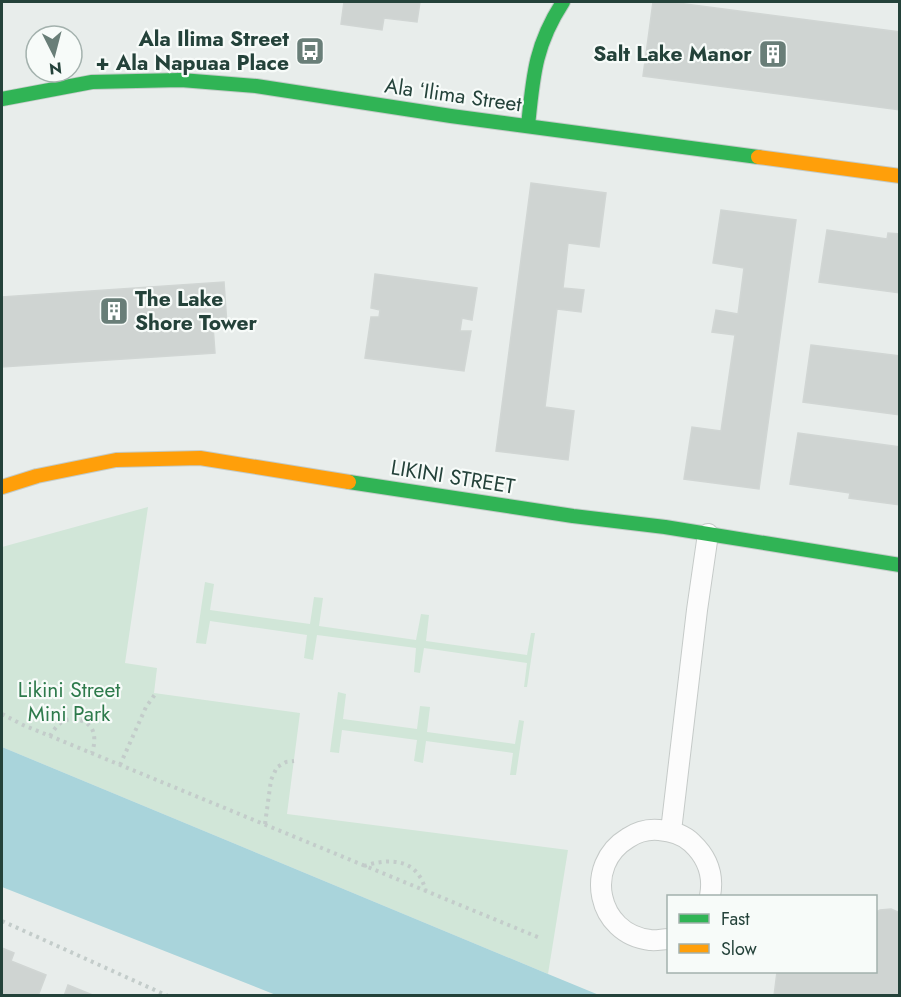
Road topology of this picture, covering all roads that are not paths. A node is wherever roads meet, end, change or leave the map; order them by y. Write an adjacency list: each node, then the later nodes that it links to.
1 (563, 2): 3 (street)
2 (2, 99): 3 (street, Ala ʻIlima Street)
3 (528, 126): 4 (street, Ala ʻIlima Street)
4 (900, 176)
5 (2, 488): 6 (street, LIKINI STREET)
6 (708, 534): 7 (street, LIKINI STREET); 8 (lane)
7 (900, 564)
8 (671, 831): 9 (lane); 10 (lane)
9 (710, 895)
10 (667, 939)

